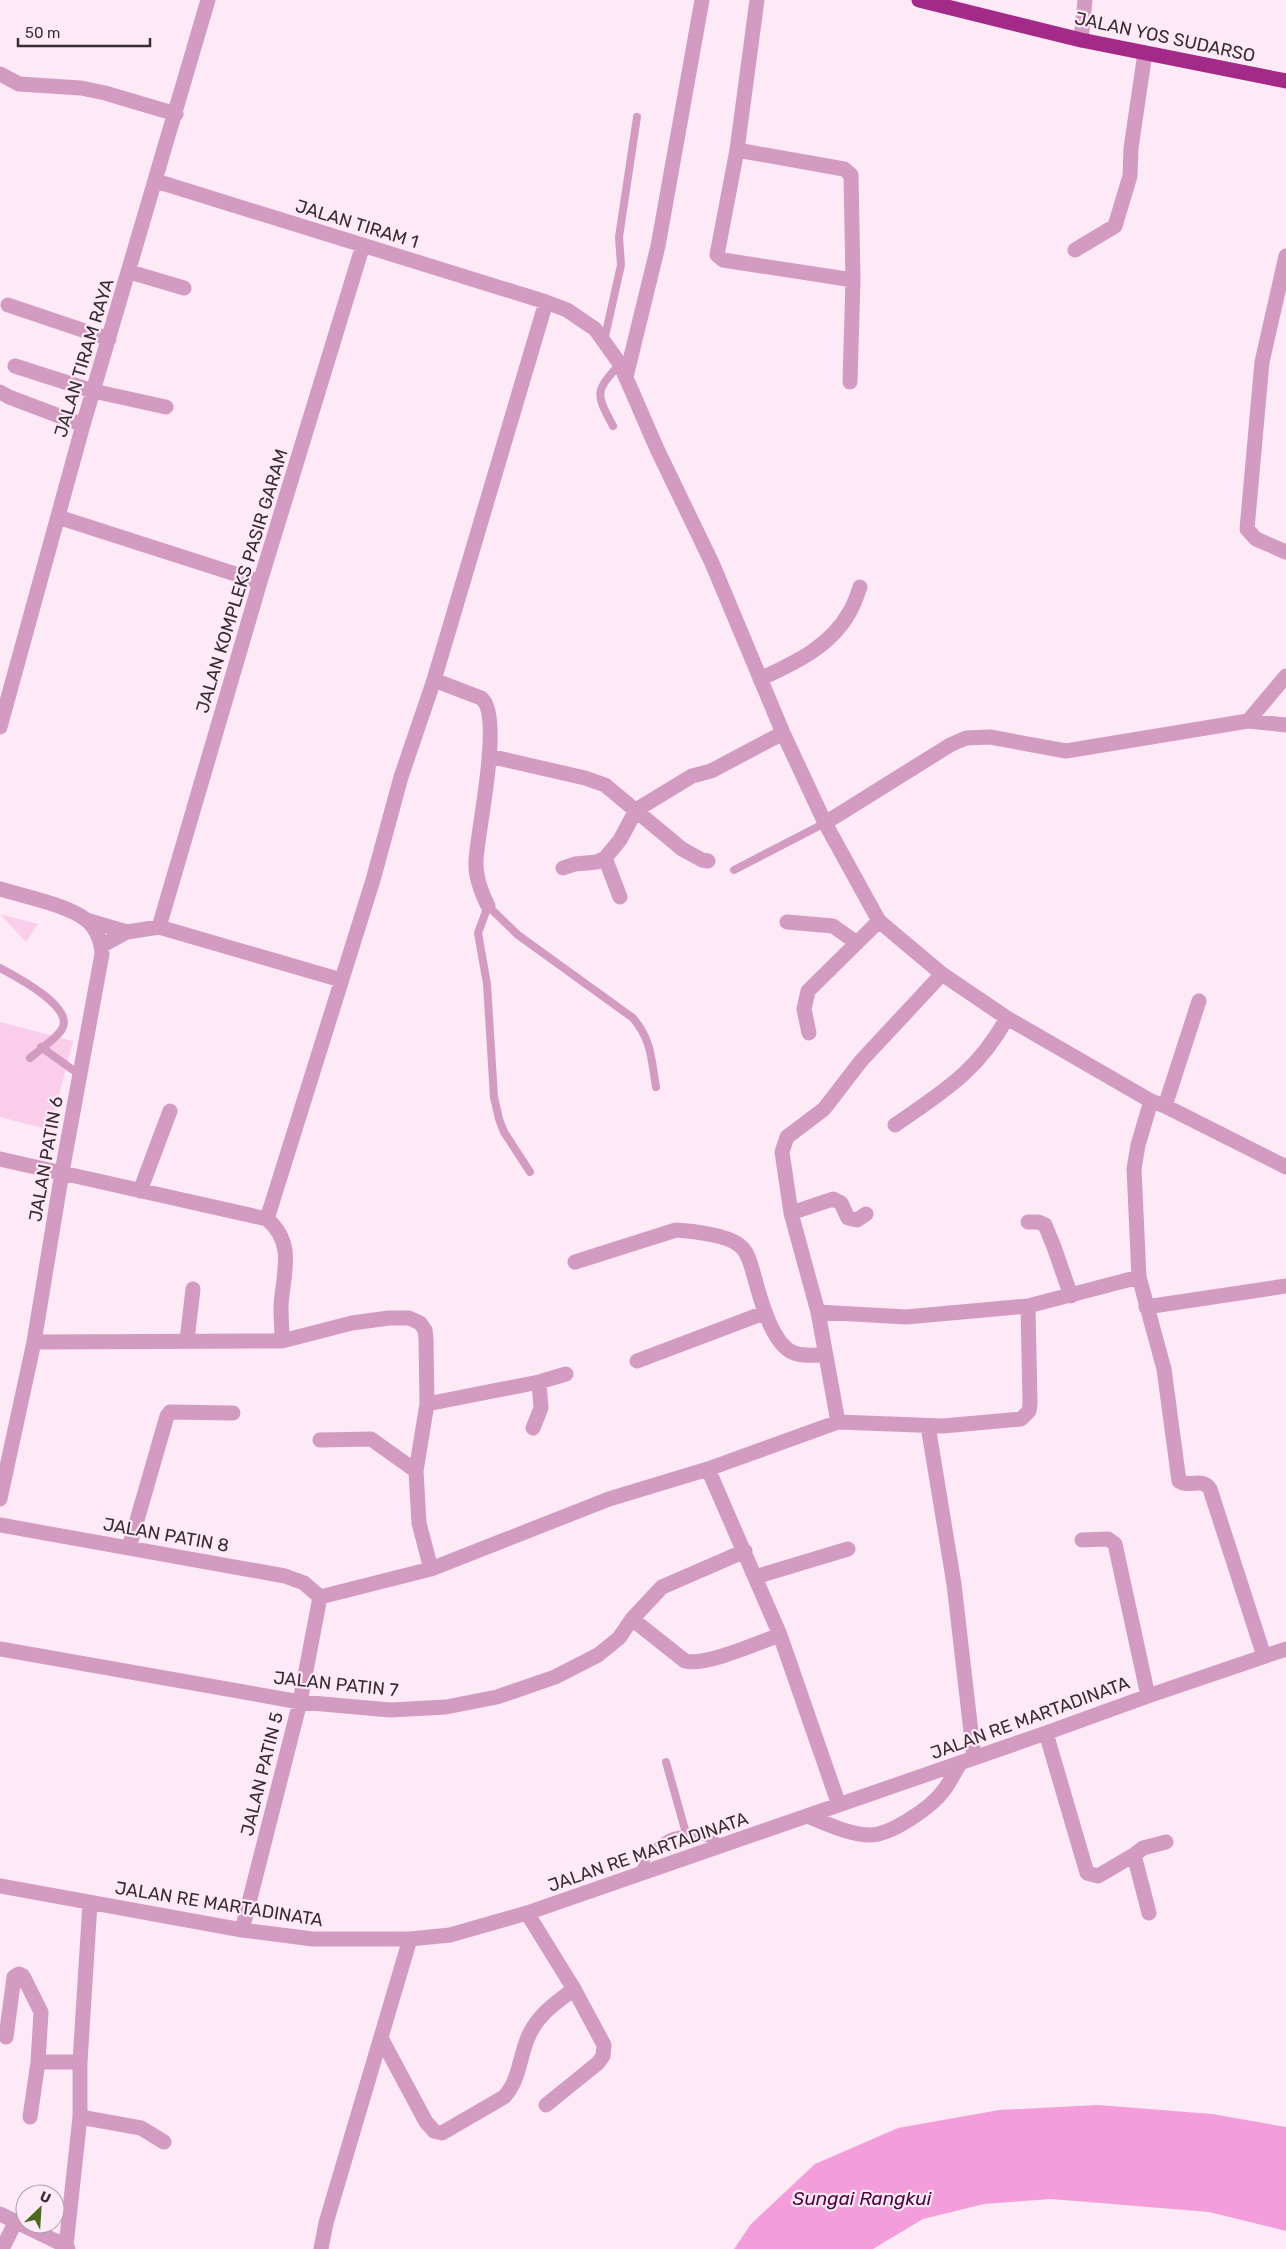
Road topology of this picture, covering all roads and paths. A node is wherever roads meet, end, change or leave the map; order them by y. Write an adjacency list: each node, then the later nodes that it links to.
1 (208, 0): 11 (street, JALAN TIRAM RAYA)
2 (702, 0): 27 (street)
3 (757, 0): 13 (street)
4 (919, 0): 6 (highway, JALAN YOS SUDARSO)
5 (1085, 0): 7 (street)
6 (946, 3): 7 (highway, JALAN YOS SUDARSO)
7 (1081, 40): 8 (highway, JALAN YOS SUDARSO)
8 (1145, 53): 10 (highway, JALAN YOS SUDARSO); 16 (street)
9 (0, 74): 11 (street)
10 (1286, 82)
11 (176, 114): 14 (street, JALAN TIRAM RAYA)
12 (637, 118): 25 (lane)
13 (736, 150): 19 (street); 19 (street)
14 (156, 181): 15 (street, JALAN TIRAM 1); 18 (street, JALAN TIRAM RAYA)
15 (363, 245): 22 (street, JALAN TIRAM 1); 36 (street, JALAN KOMPLEKS PASIR GARAM)
16 (1075, 250)
17 (1286, 256): 21 (street)
18 (130, 272): 20 (street); 24 (street, JALAN TIRAM RAYA)
19 (853, 280): 28 (street)
20 (184, 288)
21 (1282, 289): 35 (street)
22 (546, 302): 25 (street, JALAN TIRAM 1); 40 (street)
23 (8, 305): 24 (street)
24 (109, 339): 30 (street, JALAN TIRAM RAYA)
25 (604, 341): 27 (street, JALAN TIRAM 1)
26 (15, 366): 30 (street)
27 (623, 371): 33 (lane); 39 (street, JALAN TIRAM 1)
28 (850, 382)
29 (0, 392): 32 (street)
30 (93, 392): 31 (street); 32 (street, JALAN TIRAM RAYA)
31 (166, 407)
32 (83, 425): 34 (street, JALAN TIRAM RAYA)
33 (613, 426)
34 (58, 517): 36 (street); 43 (street, JALAN TIRAM RAYA)
35 (1286, 552)
36 (260, 582): 58 (street, JALAN KOMPLEKS PASIR GARAM)
37 (860, 588): 39 (street)
38 (1286, 676): 41 (street)
39 (760, 679): 44 (street, JALAN TIRAM 1)
40 (434, 680): 45 (street); 64 (street)
41 (1248, 722): 42 (street); 47 (street)
42 (1286, 725)
43 (0, 727)
44 (783, 733): 46 (street); 47 (street, JALAN TIRAM 1)
45 (489, 756): 46 (street); 54 (street)
46 (636, 810): 48 (street); 49 (street)
47 (825, 823): 51 (lane); 56 (street, JALAN TIRAM 1)
48 (605, 858): 50 (street); 53 (street)
49 (708, 861)
50 (563, 868)
51 (734, 870)
52 (0, 889): 55 (street)
53 (620, 897)
54 (488, 906): 71 (lane); 78 (lane)
55 (86, 920): 59 (street); 61 (street, JALAN PATIN 6)
56 (879, 921): 60 (street); 63 (street)
57 (787, 922): 60 (street)
58 (159, 928): 59 (street); 64 (street)
59 (127, 932): 61 (street)
60 (857, 943): 67 (street)
61 (101, 946): 70 (street, JALAN PATIN 6)
62 (0, 968): 68 (lane)
63 (942, 974): 66 (street); 80 (street)
64 (341, 980): 82 (street)
65 (1199, 1001): 72 (street)
66 (1007, 1018): 72 (street); 74 (street)
67 (809, 1033)
68 (41, 1048): 69 (lane); 70 (lane)
69 (30, 1058)
70 (80, 1075): 77 (street, JALAN PATIN 6)
71 (656, 1087)
72 (1158, 1104): 76 (street); 85 (street)
73 (170, 1111): 79 (street)
74 (895, 1125)
75 (0, 1158): 77 (street)
76 (1286, 1167)
77 (62, 1172): 79 (street); 95 (street, JALAN PATIN 6)
78 (530, 1172)
79 (140, 1191): 82 (street)
80 (791, 1213): 81 (street); 91 (street)
81 (866, 1214)
82 (266, 1219): 94 (street)
83 (1028, 1222): 88 (street)
84 (575, 1262): 92 (street)
85 (1139, 1277): 88 (street); 90 (street)
86 (1286, 1286): 90 (street)
87 (193, 1289): 93 (street)
88 (1072, 1296): 89 (street)
89 (1028, 1306): 91 (street); 103 (street)
90 (1146, 1307): 121 (street)
91 (818, 1312): 96 (street)
92 (764, 1313): 96 (street); 97 (street)
93 (187, 1340): 94 (street); 95 (street)
94 (282, 1341): 100 (street)
95 (34, 1342): 108 (street, JALAN PATIN 6)
96 (824, 1355): 102 (street)
97 (637, 1361)
98 (566, 1374): 99 (street)
99 (539, 1382): 100 (street); 104 (street)
100 (426, 1404): 107 (street)
101 (233, 1413): 111 (street)
102 (838, 1422): 103 (street); 106 (street)
103 (928, 1426): 125 (street)
104 (533, 1428)
105 (320, 1440): 107 (street)
106 (708, 1469): 113 (street); 114 (street)
107 (416, 1471): 114 (street)
108 (0, 1499)
109 (0, 1525): 111 (street, JALAN PATIN 8)
110 (1082, 1540): 122 (street)
111 (129, 1548): 116 (street, JALAN PATIN 8)
112 (848, 1550): 115 (street)
113 (744, 1551): 115 (street); 117 (street, JALAN PATIN 7)
114 (431, 1568): 116 (street)
115 (755, 1577): 118 (street)
116 (320, 1597): 123 (street, JALAN PATIN 5)
117 (632, 1619): 118 (street); 123 (street, JALAN PATIN 7)
118 (780, 1635): 127 (street)
119 (0, 1649): 123 (street, JALAN PATIN 7)
120 (1286, 1649): 121 (street, JALAN RE MARTADINATA)
121 (1264, 1656): 122 (street, JALAN RE MARTADINATA)
122 (1148, 1696): 124 (street, JALAN RE MARTADINATA)
123 (300, 1702): 138 (street, JALAN PATIN 5)
124 (1046, 1734): 125 (street, JALAN RE MARTADINATA); 132 (street)
125 (967, 1761): 127 (street, JALAN RE MARTADINATA); 128 (street)
126 (666, 1762): 129 (lane)
127 (839, 1805): 128 (street, JALAN RE MARTADINATA)
128 (807, 1816): 131 (street, JALAN RE MARTADINATA)
129 (686, 1833): 131 (lane); 133 (lane)
130 (1166, 1842): 132 (street)
131 (726, 1844): 133 (street, JALAN RE MARTADINATA)
132 (1134, 1855): 136 (street)
133 (637, 1875): 137 (street, JALAN RE MARTADINATA)
134 (0, 1886): 135 (street, JALAN RE MARTADINATA)
135 (90, 1903): 138 (street, JALAN RE MARTADINATA); 144 (street)
136 (1149, 1913)
137 (527, 1914): 139 (street, JALAN RE MARTADINATA); 140 (street)
138 (242, 1930): 139 (street, JALAN RE MARTADINATA)
139 (410, 1940): 142 (street)
140 (574, 1989): 142 (street); 145 (street)
141 (6, 2037): 143 (street)
142 (382, 2038): 155 (street)
143 (38, 2062): 144 (street); 146 (street)
144 (80, 2062): 147 (street)
145 (546, 2105)
146 (30, 2117)
147 (80, 2118): 148 (street); 153 (street)
148 (164, 2142)
149 (0, 2214): 150 (street)
150 (15, 2222)
151 (15, 2224): 154 (street)
152 (40, 2234): 153 (street)
153 (67, 2248)
154 (2, 2249)
155 (321, 2249)

